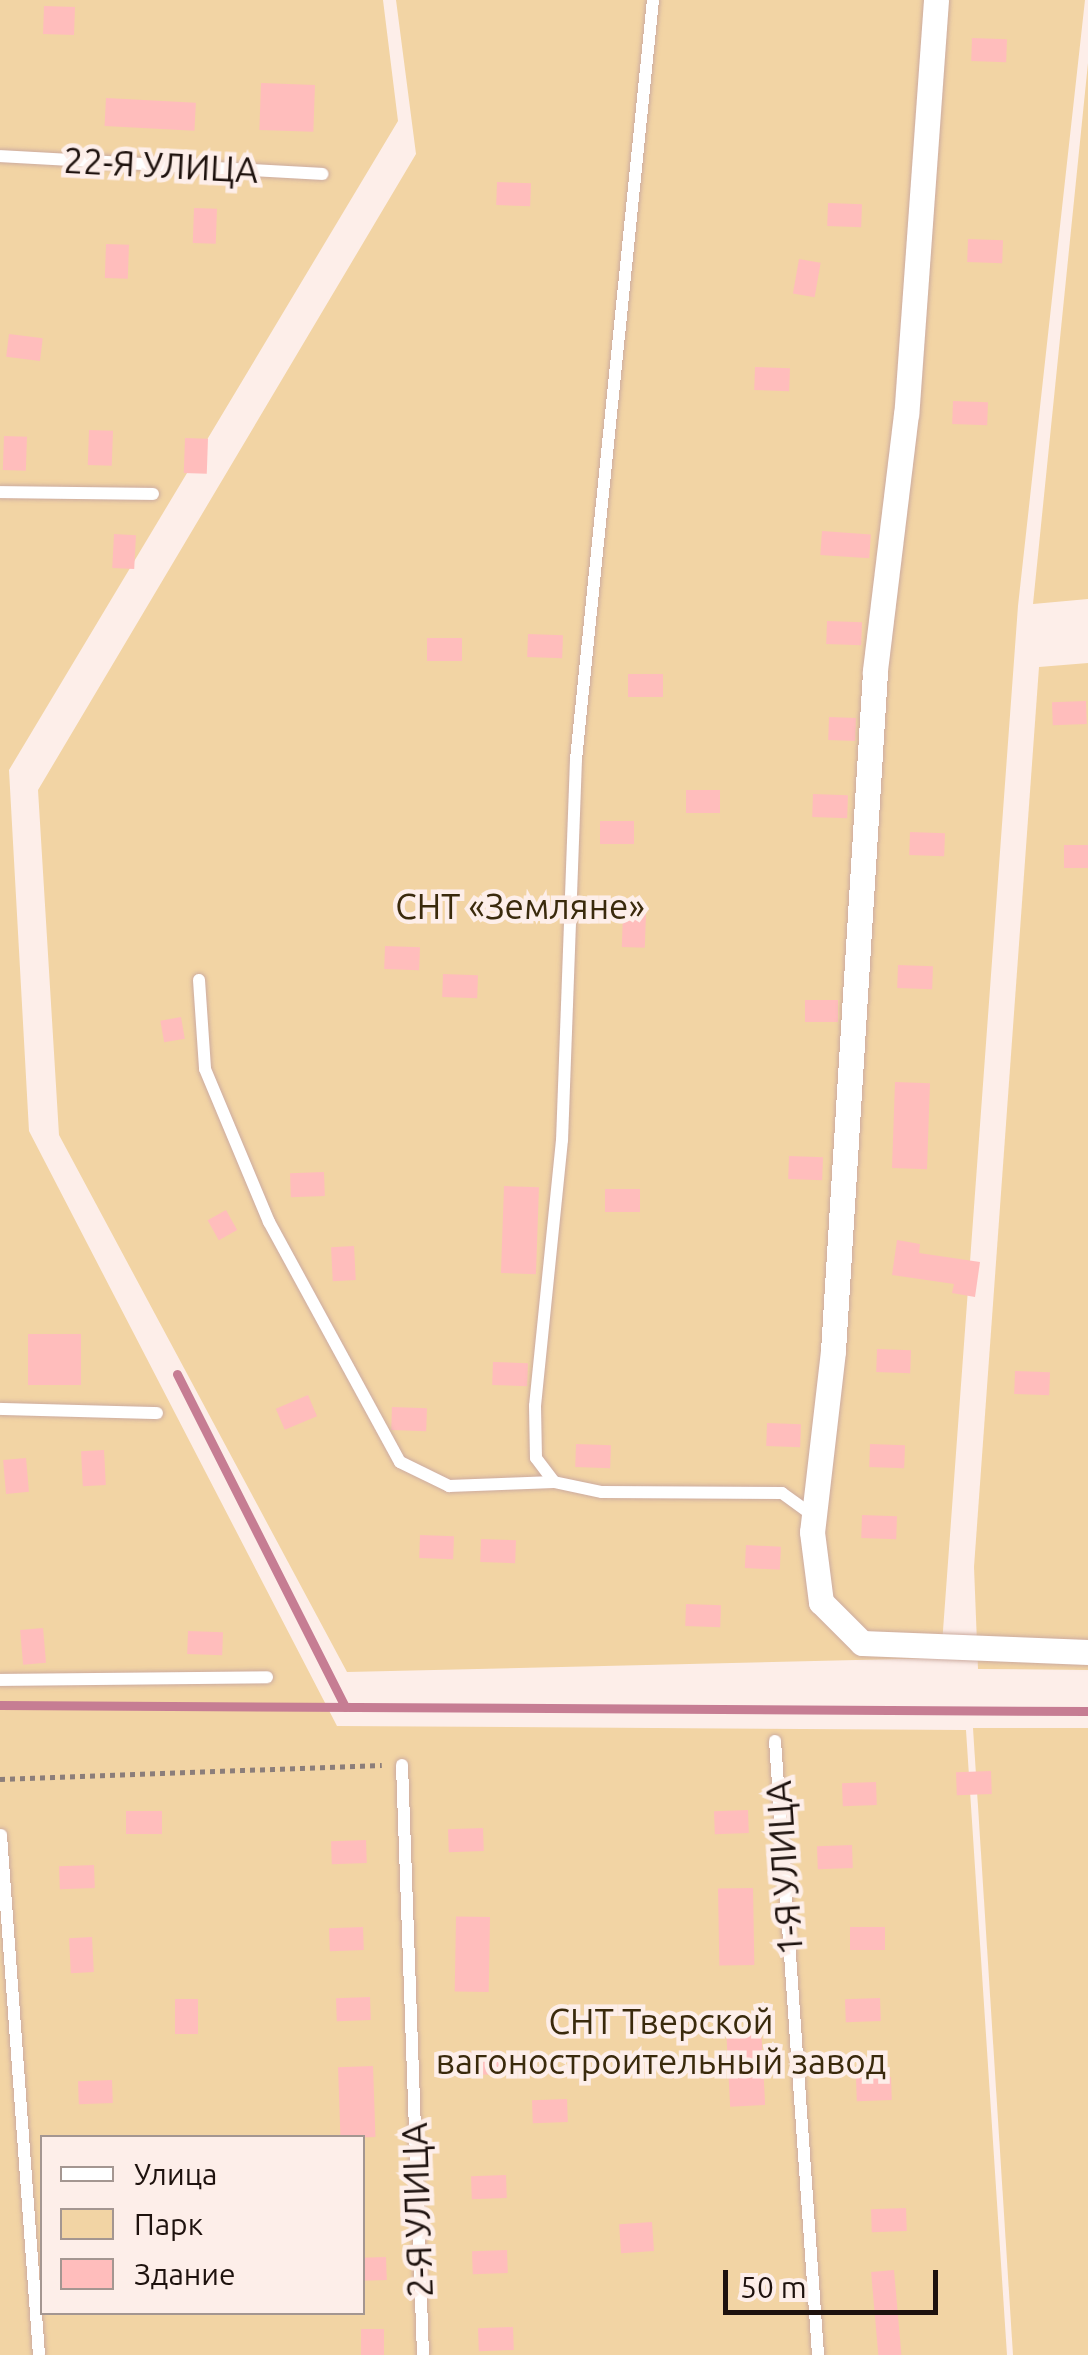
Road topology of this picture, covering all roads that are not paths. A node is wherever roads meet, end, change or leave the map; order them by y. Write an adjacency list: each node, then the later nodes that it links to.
1 (653, 0): 10 (lane)
2 (936, 0): 11 (street)
3 (0, 156): 4 (lane, 22-Я УЛИЦА)
4 (322, 174)
5 (0, 492): 6 (lane)
6 (153, 494)
7 (199, 980): 10 (lane)
8 (0, 1409): 9 (lane)
9 (158, 1412)
10 (554, 1482): 11 (lane)
11 (814, 1516): 12 (street)
12 (1088, 1652)
13 (266, 1676): 14 (lane)
14 (0, 1680)
15 (776, 1741): 20 (lane, 1-Я УЛИЦА)
16 (402, 1765): 19 (lane, 2-Я УЛИЦА)
17 (1, 1835): 18 (lane)
18 (39, 2355)
19 (422, 2355)
20 (818, 2355)

